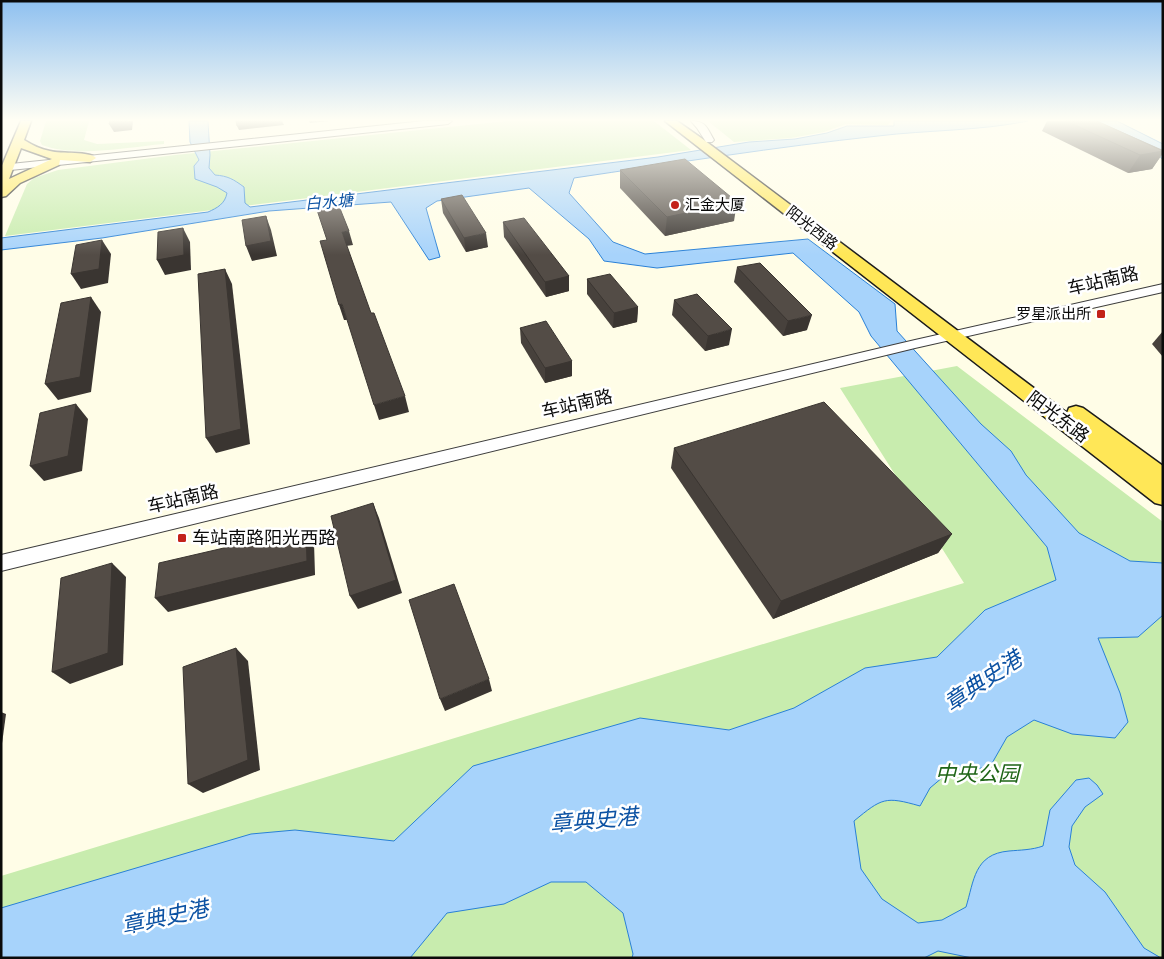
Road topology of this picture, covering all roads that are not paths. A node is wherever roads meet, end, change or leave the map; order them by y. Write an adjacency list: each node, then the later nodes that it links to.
1 (17, 166): 4 (street)
2 (47, 166): 6 (main road)
3 (737, 166): 8 (main road, 阳光西路)
4 (5, 167): 5 (main road)
5 (1, 184)
6 (1, 193)
7 (1163, 288): 8 (street, 车站南路)
8 (960, 335): 9 (main road, 阳光东路); 10 (main road, 阳光东路); 11 (street, 车站南路)
9 (1163, 477)
10 (1163, 497)
11 (1, 563)

